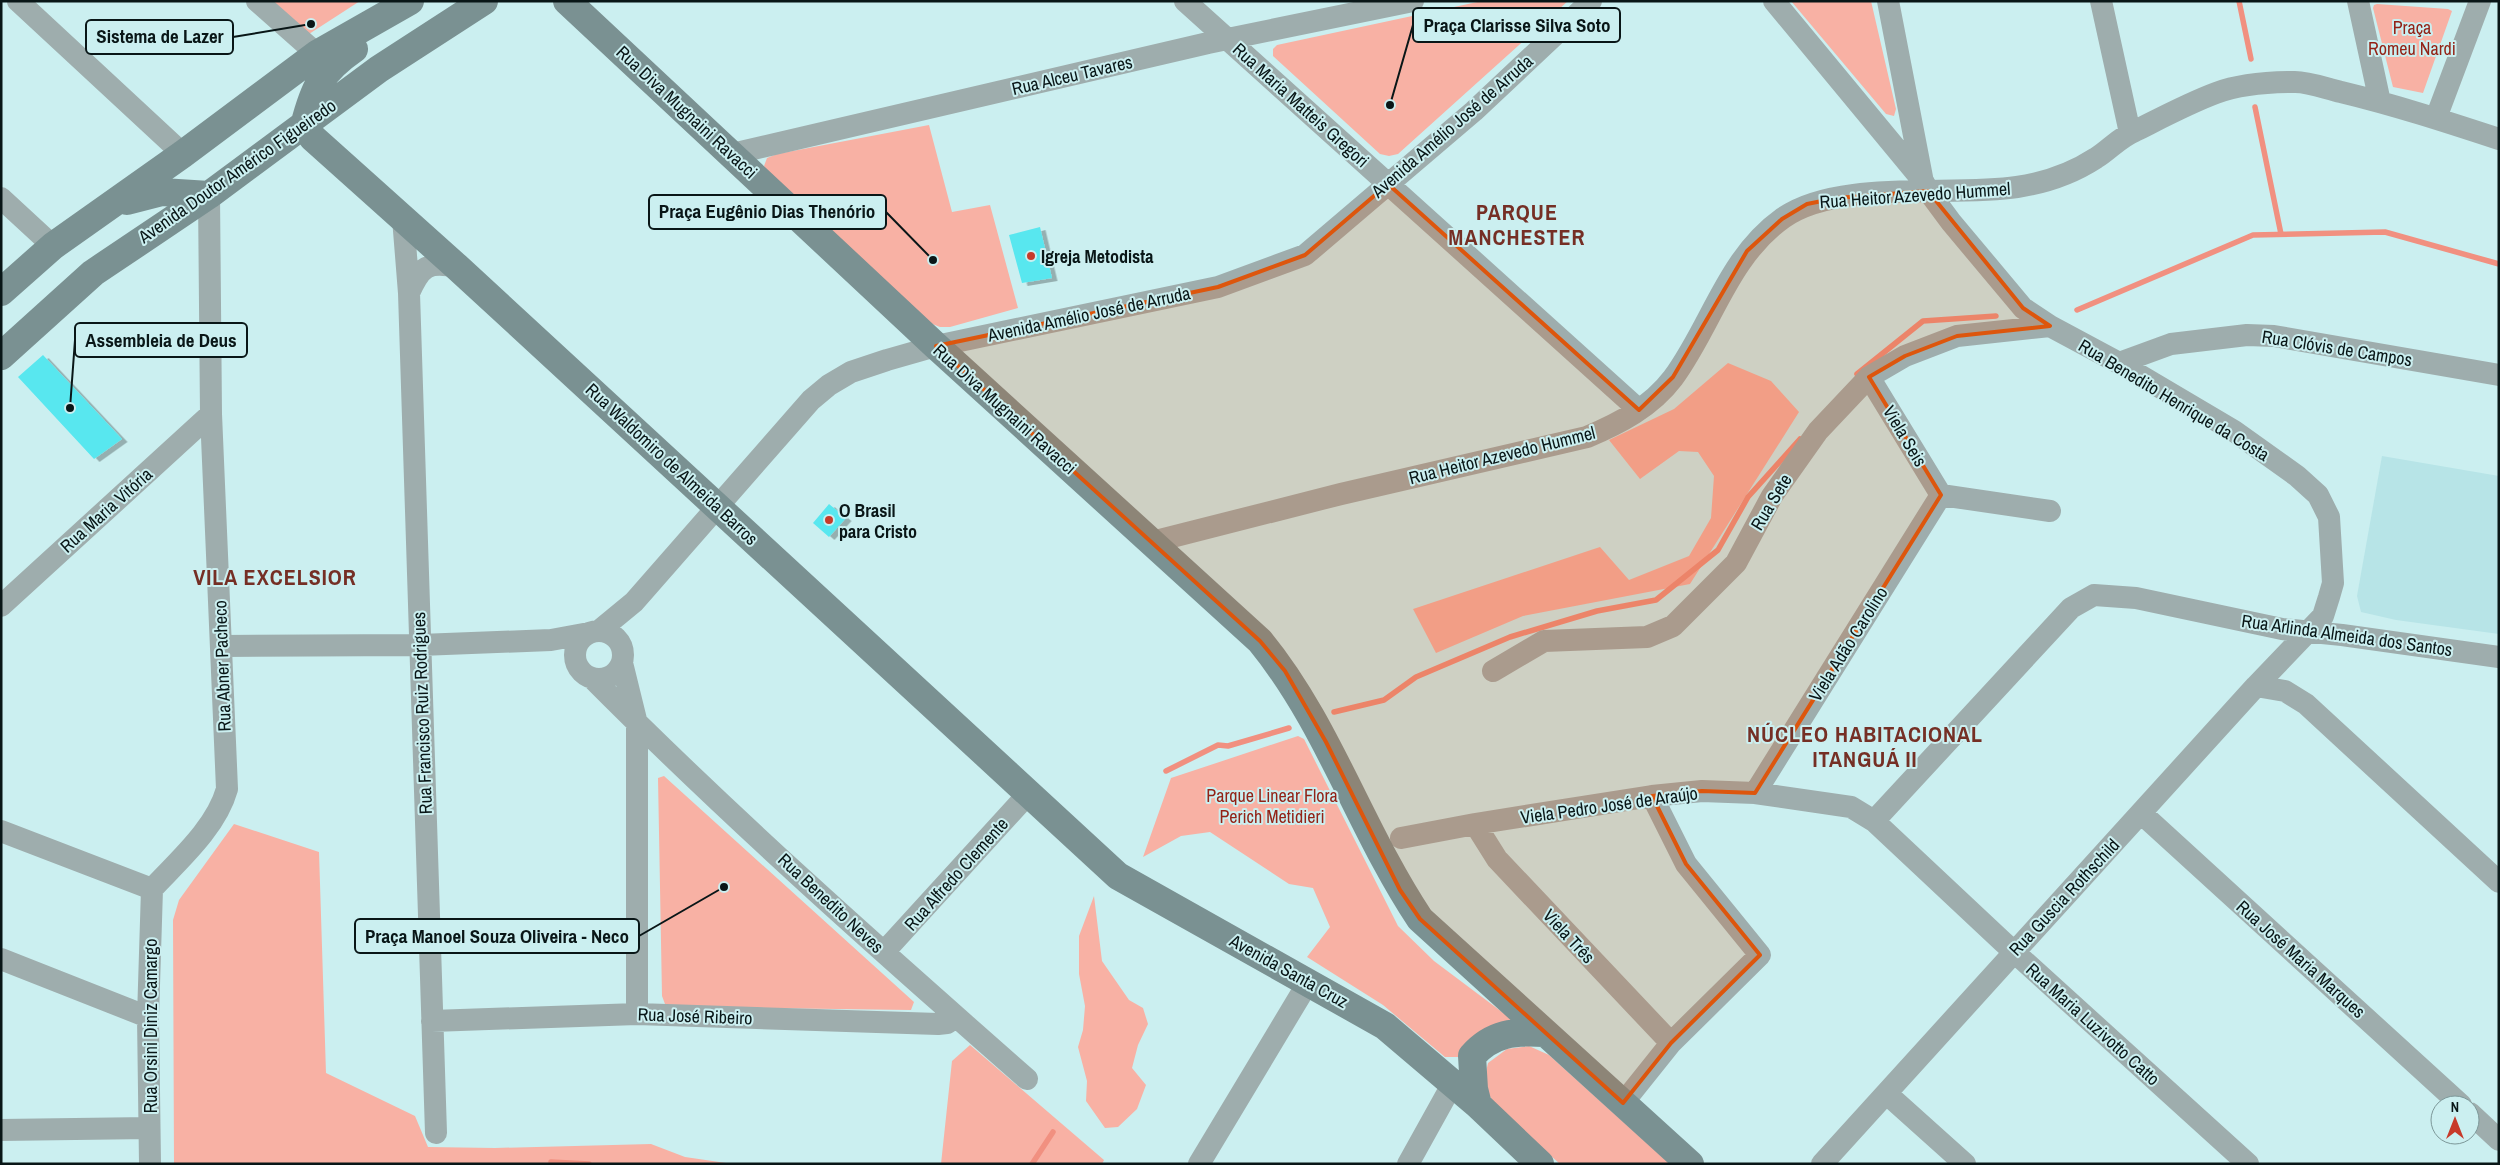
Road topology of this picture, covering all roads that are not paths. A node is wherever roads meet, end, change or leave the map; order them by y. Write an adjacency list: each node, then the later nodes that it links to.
1 (18, 1): 24 (street)
2 (257, 1): 16 (street)
3 (410, 1): 16 (main road)
4 (421, 1): 21 (main road)
5 (484, 1): 21 (main road, Avenida Doutor Américo Figueiredo)
6 (567, 1): 25 (main road, Rua Diva Mugnaini Ravacci)
7 (1185, 1): 15 (street, Rua Maria Matteis Gregori)
8 (1413, 1): 15 (street, Rua Alceu Tavares)
9 (1591, 1): 26 (street, Avenida Amélio José de Arruda)
10 (1774, 1): 23 (street, Rua Benedito Henrique da Costa)
11 (1888, 1): 19 (street)
12 (2101, 1): 20 (street)
13 (2358, 1): 17 (street)
14 (2480, 1): 18 (street)
15 (1228, 41): 25 (street, Rua Alceu Tavares); 26 (street, Rua Maria Matteis Gregori)
16 (317, 54): 24 (main road)
17 (2380, 102): 18 (street, Rua Heitor Azevedo Hummel); 20 (street, Rua Heitor Azevedo Hummel)
18 (2436, 118): 22 (street, Rua Heitor Azevedo Hummel)
19 (1912, 123): 23 (street); 27 (street)
20 (2130, 133): 28 (street, Rua Heitor Azevedo Hummel)
21 (302, 134): 30 (main road, Avenida Doutor Américo Figueiredo); 33 (main road, Rua Waldomiro de Almeida Barros)
22 (2499, 139)
23 (1899, 152): 27 (street, Rua Benedito Henrique da Costa); 29 (street)
24 (183, 154): 32 (main road)
25 (732, 154): 40 (main road, Rua Diva Mugnaini Ravacci)
26 (1388, 184): 40 (street, Avenida Amélio José de Arruda); 45 (street, Rua Maria Matteis Gregori)
27 (1925, 186): 28 (street, Rua Heitor Azevedo Hummel); 29 (street, Rua Heitor Azevedo Hummel); 34 (street, Rua Benedito Henrique da Costa)
28 (1966, 190): 34 (street)
29 (1901, 192): 45 (street, Rua Heitor Azevedo Hummel)
30 (209, 195): 32 (main road); 41 (main road, Avenida Doutor Américo Figueiredo); 46 (street, Rua Abner Pacheco)
31 (1, 198): 35 (street)
32 (109, 207): 35 (main road)
33 (403, 218): 36 (main road, Rua Waldomiro de Almeida Barros); 38 (street, Rua Francisco Ruiz Rodrigues)
34 (1951, 222): 39 (street, Rua Benedito Henrique da Costa)
35 (53, 246): 37 (main road)
36 (457, 267): 38 (street); 48 (main road, Rua Waldomiro de Almeida Barros)
37 (1, 292)
38 (409, 293): 56 (street, Rua Francisco Ruiz Rodrigues)
39 (2050, 326): 42 (street, Rua Benedito Henrique da Costa); 44 (street, Rua Sete)
40 (936, 346): 48 (street, Avenida Amélio José de Arruda); 50 (main road, Rua Diva Mugnaini Ravacci)
41 (1, 356)
42 (2119, 363): 43 (street, Rua Clóvis de Campos); 53 (street, Rua Benedito Henrique da Costa)
43 (2499, 375)
44 (1869, 377): 47 (street, Viela Seis); 61 (street, Rua Sete)
45 (1639, 410): 50 (street, Rua Heitor Azevedo Hummel)
46 (211, 414): 51 (street, Rua Maria Vitória); 55 (street, Rua Abner Pacheco)
47 (1941, 495): 49 (street); 65 (street, Viela Adão Carolino)
48 (718, 506): 52 (street, Avenida Amélio José de Arruda); 66 (main road, Rua Waldomiro de Almeida Barros)
49 (2050, 511)
50 (1152, 542): 83 (main road, Rua Diva Mugnaini Ravacci)
51 (1, 606)
52 (594, 632): 54 (street); 59 (street); 60 (street, Avenida Amélio José de Arruda)
53 (2309, 632): 57 (street, Rua Guscia Rothschild); 58 (street, Rua Arlinda Almeida dos Santos); 69 (street, Rua Arlinda Almeida dos Santos)
54 (519, 641): 56 (street); 60 (street, Rua Benedito Neves)
55 (222, 646): 56 (street); 74 (street, Rua Abner Pacheco)
56 (420, 646): 82 (street, Rua Francisco Ruiz Rodrigues)
57 (2292, 649): 62 (street, Rua Guscia Rothschild); 63 (street)
58 (2499, 657)
59 (622, 663): 60 (street); 64 (street)
60 (584, 671): 64 (street, Rua Benedito Neves)
61 (1493, 671)
62 (2256, 686): 63 (street); 68 (street, Rua Guscia Rothschild)
63 (2306, 704): 73 (street)
64 (637, 724): 75 (street, Rua Benedito Neves); 79 (street)
65 (1755, 793): 67 (street, Viela Pedro José de Araújo); 69 (street, Viela Pedro José de Araújo)
66 (1028, 794): 75 (street, Rua Alfredo Clemente); 78 (main road, Avenida Santa Cruz)
67 (1652, 796): 70 (street, Viela Pedro José de Araújo); 84 (street)
68 (2141, 813): 76 (street, Rua Guscia Rothschild); 89 (street, Rua José Maria Marques)
69 (1874, 821): 76 (street, Rua Maria Luzivotto Catto)
70 (1475, 824): 72 (street, Viela Pedro José de Araújo); 84 (street, Viela Três)
71 (1, 831): 74 (street)
72 (1401, 838)
73 (2499, 882)
74 (152, 889): 80 (street, Rua Orsini Diniz Camargo)
75 (884, 952): 81 (street, Rua Benedito Neves)
76 (2014, 952): 88 (street, Rua Guscia Rothschild); 104 (street, Rua Maria Luzivotto Catto)
77 (1, 959): 80 (street)
78 (1309, 982): 87 (main road, Avenida Santa Cruz); 98 (street)
79 (637, 1014): 81 (street, Rua José Ribeiro); 82 (street, Rua José Ribeiro)
80 (148, 1017): 93 (street, Rua Orsini Diniz Camargo)
81 (956, 1017): 86 (street, Rua Benedito Neves)
82 (432, 1021): 95 (street, Rua Francisco Ruiz Rodrigues)
83 (1544, 1033): 85 (main road); 90 (main road)
84 (1670, 1043): 90 (street)
85 (1472, 1056): 87 (main road); 91 (main road)
86 (1026, 1079)
87 (1453, 1083): 91 (main road, Avenida Santa Cruz); 99 (street)
88 (1887, 1094): 102 (street, Rua Guscia Rothschild); 103 (street)
89 (2450, 1095)
90 (1623, 1103): 101 (main road)
91 (1478, 1105): 100 (main road, Avenida Santa Cruz)
92 (2480, 1123): 96 (street)
93 (149, 1128): 94 (street); 97 (street, Rua Orsini Diniz Camargo)
94 (1, 1130)
95 (436, 1134)
96 (2499, 1140)
97 (150, 1164)
98 (1199, 1164)
99 (1408, 1164)
100 (1540, 1164)
101 (1690, 1164)
102 (1822, 1164)
103 (1964, 1164)
104 (2248, 1164)

